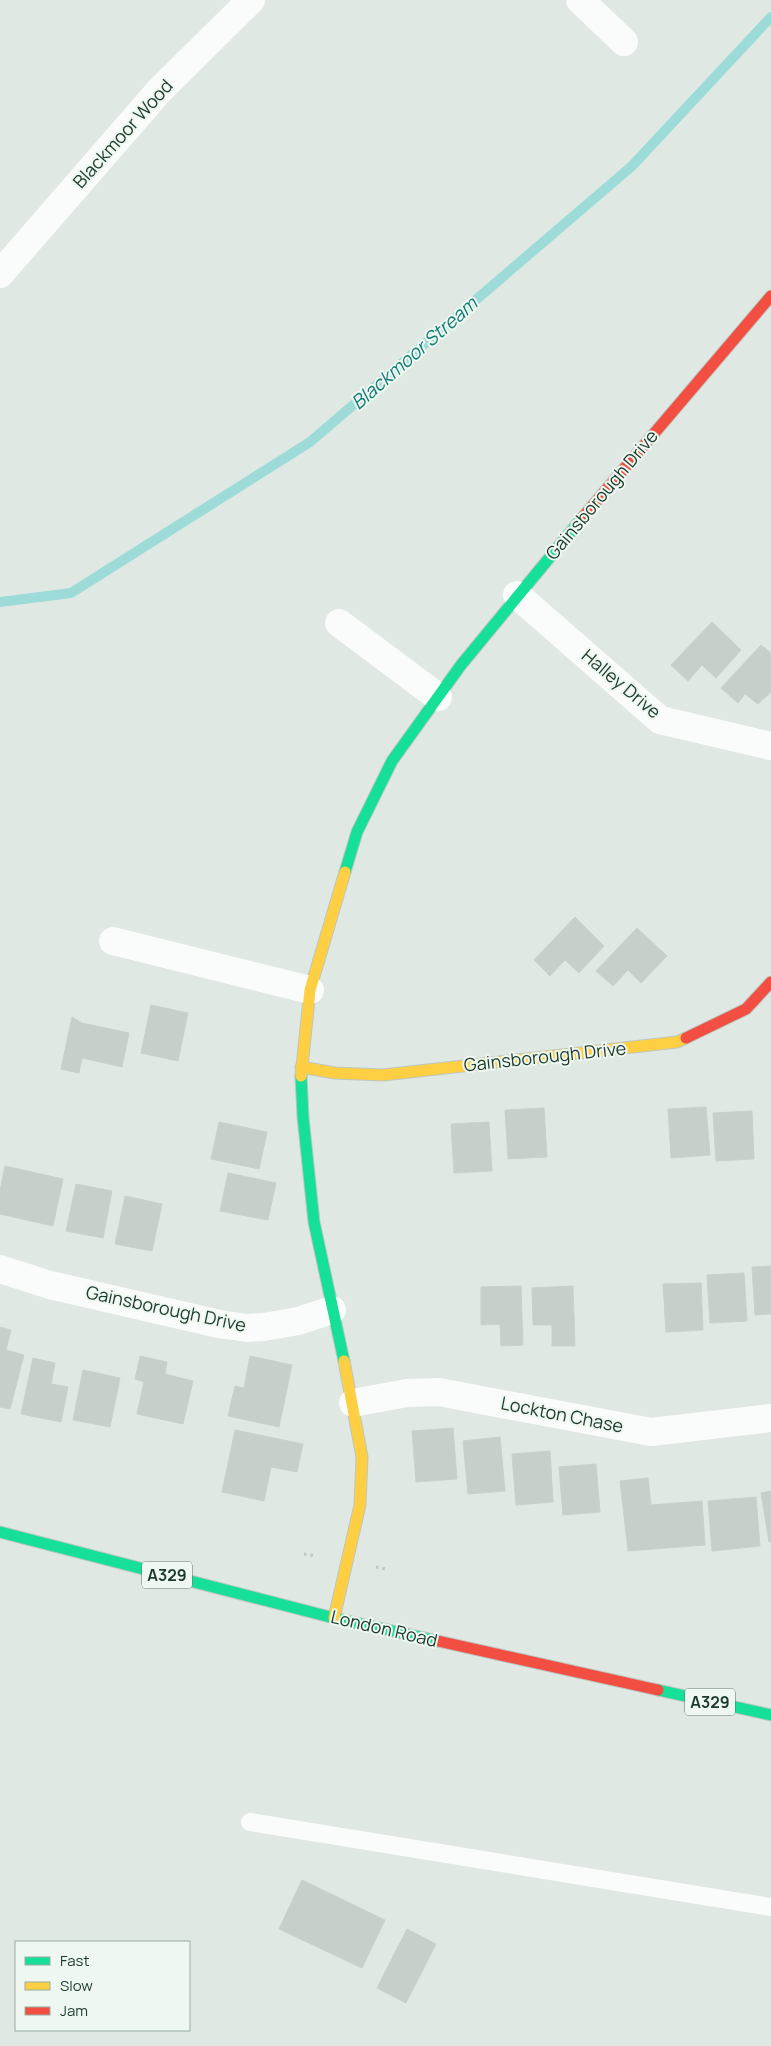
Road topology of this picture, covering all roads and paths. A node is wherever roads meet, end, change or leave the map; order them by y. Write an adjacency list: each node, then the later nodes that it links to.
1 (251, 0): 4 (street, Blackmoor Wood)
2 (580, 0): 3 (street)
3 (624, 42)
4 (0, 274)
5 (771, 296): 6 (street, Gainsborough Drive)
6 (517, 595): 8 (street, Gainsborough Drive); 9 (street, Halley Drive)
7 (339, 623): 8 (street)
8 (438, 697): 12 (street, Gainsborough Drive)
9 (771, 746)
10 (113, 941): 12 (street)
11 (771, 982): 13 (street, Gainsborough Drive)
12 (310, 990): 13 (street, Gainsborough Drive)
13 (301, 1067): 15 (street, Gainsborough Drive)
14 (0, 1269): 15 (street, Gainsborough Drive)
15 (332, 1310): 16 (street, Gainsborough Drive)
16 (354, 1403): 17 (street, Lockton Chase); 21 (street, Gainsborough Drive)
17 (771, 1418)
18 (0, 1532): 21 (street, London Road / A329)
19 (304, 1554): 20 (path)
20 (314, 1556)
21 (334, 1618): 22 (street, London Road / A329)
22 (771, 1715)
23 (250, 1822): 24 (lane)
24 (771, 1907)

